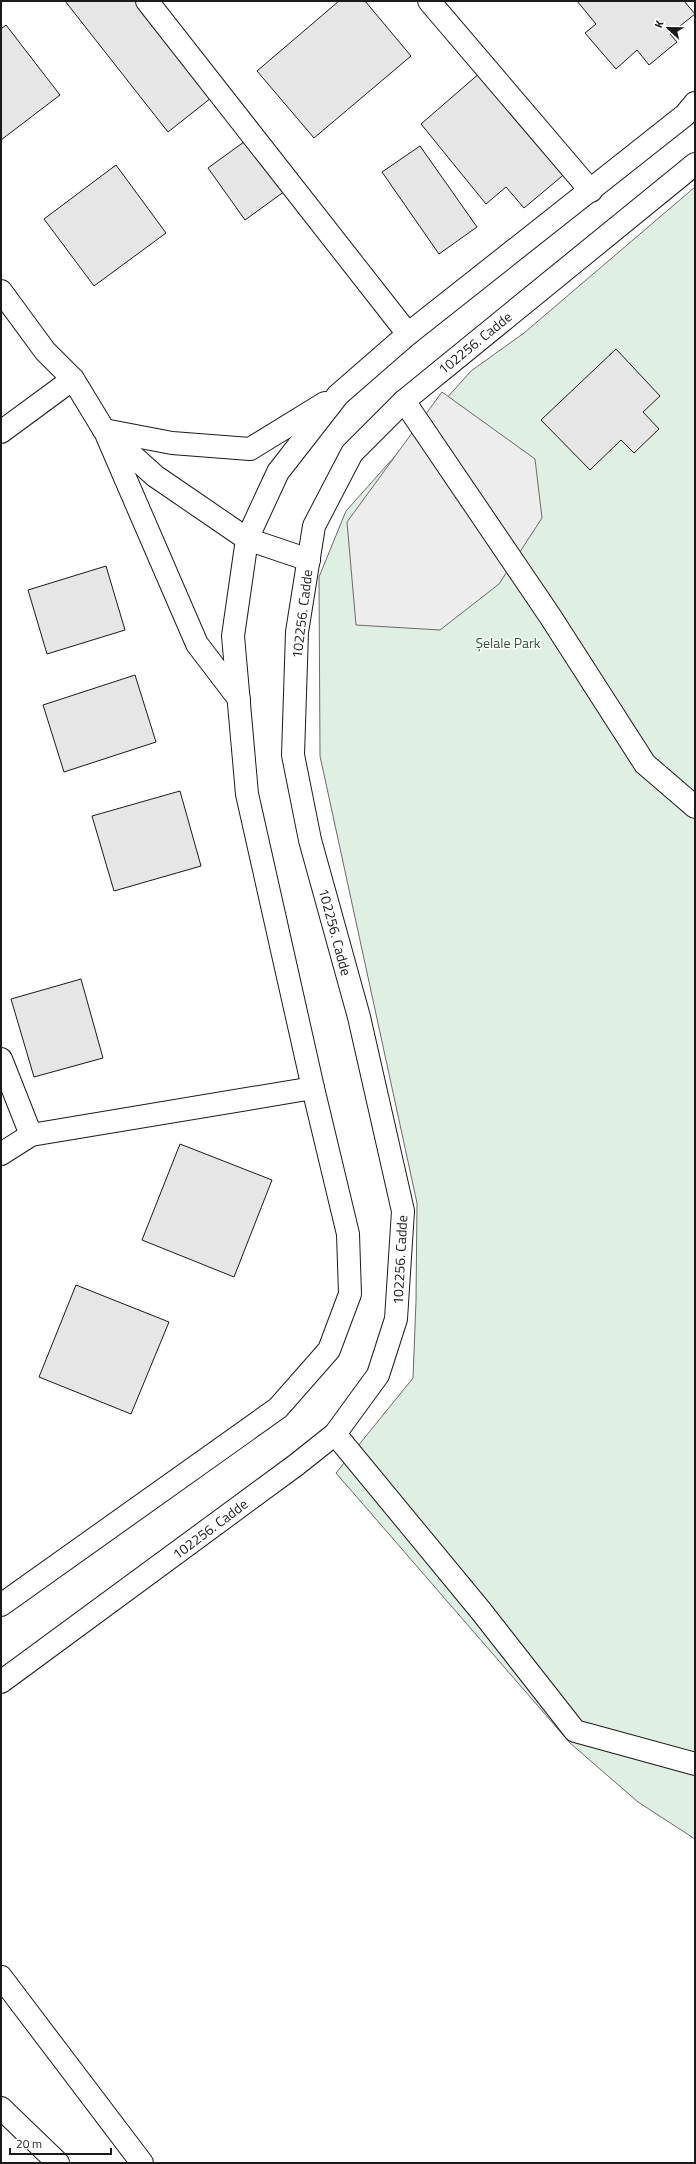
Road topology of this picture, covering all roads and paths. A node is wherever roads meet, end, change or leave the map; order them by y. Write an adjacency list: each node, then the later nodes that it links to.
1 (147, 1): 7 (street)
2 (429, 1): 5 (street)
3 (695, 103): 5 (street)
4 (695, 164): 10 (street, 102256. Cadde)
5 (591, 191): 7 (street)
6 (1, 291): 8 (street)
7 (408, 334): 9 (street)
8 (73, 379): 11 (street); 12 (street)
9 (338, 395): 11 (street); 13 (street)
10 (404, 400): 14 (street, 102256. Cadde); 16 (street)
11 (104, 430): 13 (street); 15 (street)
12 (1, 432)
13 (247, 539): 14 (street); 15 (street)
14 (308, 560): 21 (street, 102256. Cadde)
15 (239, 700): 18 (street)
16 (695, 807)
17 (1, 1059): 19 (street)
18 (313, 1088): 19 (street); 22 (street)
19 (31, 1135): 20 (street)
20 (1, 1154)
21 (335, 1434): 23 (street, 102256. Cadde); 24 (street)
22 (1, 1605)
23 (1, 1682)
24 (695, 1764)
25 (1, 1977): 28 (street)
26 (1, 2108): 27 (street)
27 (58, 2163)
28 (142, 2163)

